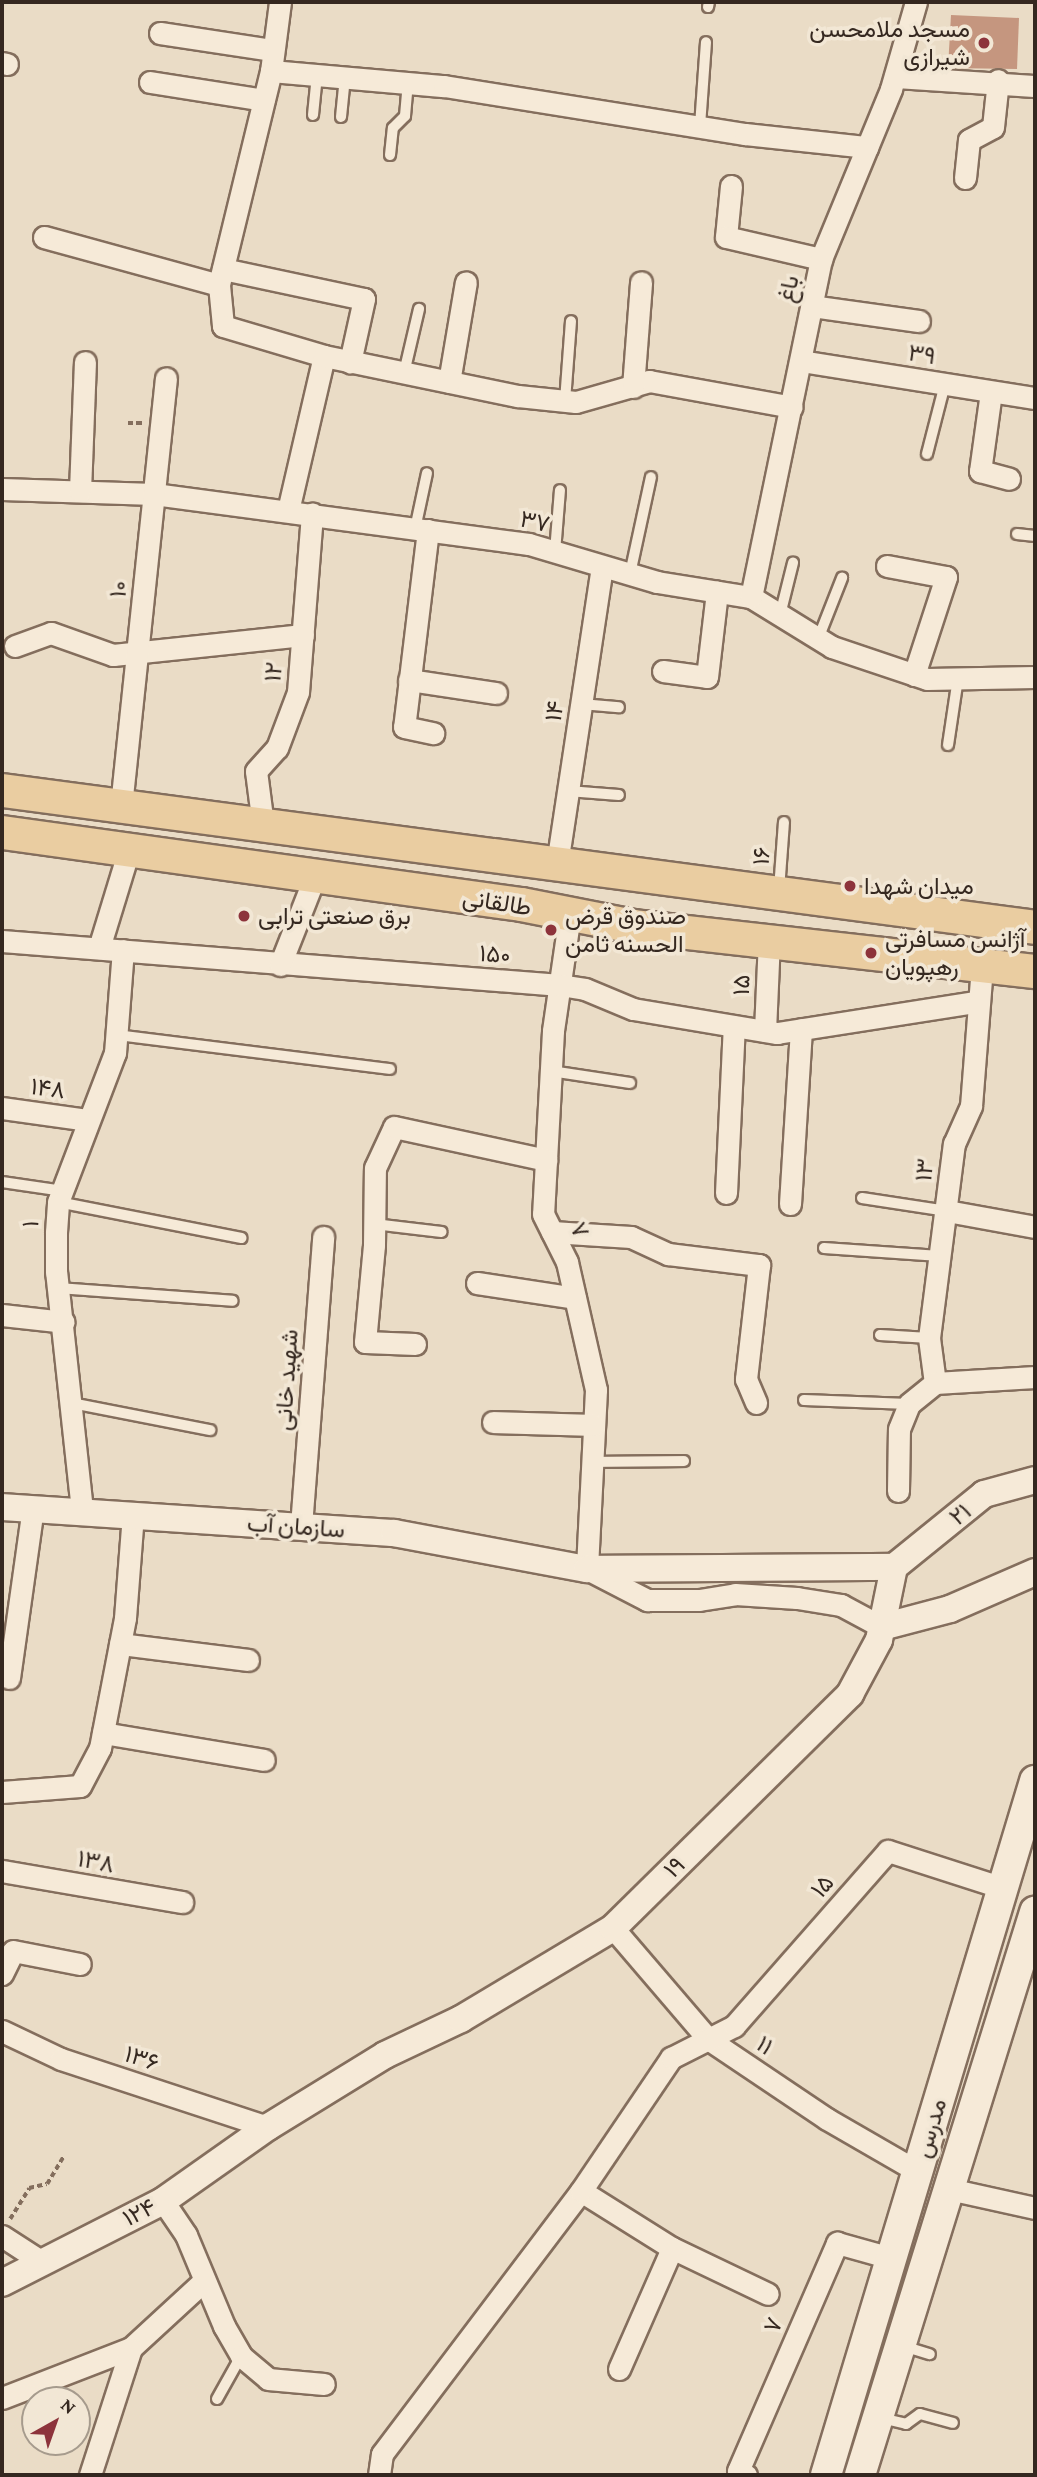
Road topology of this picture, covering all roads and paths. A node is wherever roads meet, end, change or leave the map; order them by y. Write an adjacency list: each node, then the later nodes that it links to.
1 (280, 2): 5 (street)
2 (916, 2): 7 (street, باغ)
3 (160, 33): 5 (street)
4 (706, 43): 16 (lane)
5 (272, 61): 6 (street); 13 (street)
6 (317, 75): 8 (street); 14 (lane)
7 (895, 76): 9 (street); 17 (street, باغ)
8 (345, 77): 11 (street); 15 (lane)
9 (998, 80): 12 (street); 19 (street)
10 (150, 82): 13 (street)
11 (408, 83): 16 (street); 18 (lane)
12 (1035, 86)
13 (264, 100): 23 (street)
14 (313, 115)
15 (341, 117)
16 (700, 126): 17 (street)
17 (867, 147): 22 (street, باغ)
18 (390, 155)
19 (965, 178)
20 (731, 186): 22 (street)
21 (44, 237): 23 (street)
22 (821, 259): 26 (street, باغ)
23 (221, 277): 30 (street); 33 (street)
24 (466, 282): 36 (street)
25 (641, 282): 38 (street)
26 (811, 306): 29 (street); 31 (street, باغ)
27 (418, 309): 34 (lane)
28 (571, 321): 41 (lane)
29 (919, 321)
30 (324, 356): 33 (street); 51 (street)
31 (801, 361): 37 (street, ۳۹); 42 (street, باغ)
32 (85, 362): 49 (street)
33 (350, 362): 34 (street)
34 (404, 373): 36 (street)
35 (166, 378): 50 (street, ۱۰)
36 (449, 382): 41 (street)
37 (945, 384): 39 (street, ۳۹); 43 (lane)
38 (633, 387): 41 (street); 42 (street)
39 (992, 391): 40 (street, ۳۹); 46 (street)
40 (1035, 398)
41 (565, 401)
42 (792, 407): 63 (street, باغ)
43 (927, 454)
44 (427, 474): 53 (lane)
45 (651, 477): 60 (lane)
46 (1009, 479)
47 (2, 489): 49 (street, ۳۷)
48 (560, 490): 56 (lane)
49 (80, 491): 50 (street, ۳۷)
50 (154, 494): 51 (street, ۳۷); 68 (street, ۱۰)
51 (288, 511): 52 (street, ۳۷)
52 (312, 514): 53 (street, ۳۷); 65 (street, ۱۲)
53 (421, 529): 56 (street, ۳۷); 73 (street)
54 (1017, 534): 55 (lane)
55 (1035, 536)
56 (555, 552): 58 (street, ۳۷)
57 (793, 563): 64 (lane)
58 (602, 566): 60 (street, ۳۷); 75 (street, ۱۴)
59 (887, 566): 70 (street)
60 (630, 574): 62 (street, ۳۷)
61 (842, 578): 66 (lane)
62 (717, 592): 63 (street, ۳۷); 69 (street)
63 (751, 597): 64 (street, ۳۷)
64 (780, 615): 66 (street, ۳۷)
65 (303, 635): 68 (street); 84 (street, ۱۲)
66 (818, 639): 70 (street, ۳۷)
67 (15, 646): 68 (street)
68 (138, 651): 82 (street, ۱۰)
69 (663, 671)
70 (914, 675): 72 (street, ۳۷)
71 (1035, 677): 72 (street, ۳۷)
72 (958, 678): 78 (lane)
73 (409, 680): 74 (street); 77 (street)
74 (496, 693)
75 (581, 704): 76 (lane); 80 (street, ۱۴)
76 (619, 707)
77 (433, 733)
78 (948, 746)
79 (2, 790): 82 (main road, طالقانی)
80 (568, 791): 81 (lane); 87 (street, ۱۴)
81 (618, 794)
82 (121, 806): 84 (main road, طالقانی)
83 (784, 822): 89 (lane, ۱۶)
84 (263, 825): 87 (main road, طالقانی)
85 (2, 832): 86 (main road, طالقانی)
86 (129, 850): 88 (main road, طالقانی); 94 (street)
87 (557, 864): 89 (main road, طالقانی)
88 (315, 876): 90 (main road, طالقانی); 96 (street)
89 (779, 893): 91 (main road, طالقانی)
90 (570, 914): 93 (main road, طالقانی); 99 (street, ۷)
91 (1035, 927)
92 (2, 941): 94 (street, ۱۵۰)
93 (769, 941): 97 (main road, طالقانی); 103 (street, ۱۵)
94 (99, 948): 95 (street, ۱۵۰)
95 (123, 950): 96 (street, ۱۵۰); 104 (street, ۱)
96 (281, 965): 99 (street, ۱۵۰)
97 (982, 965): 98 (main road, طالقانی); 100 (street, ۱۳)
98 (1035, 971)
99 (560, 985): 101 (street, ۱۵۰); 106 (street, ۷)
100 (976, 1002): 102 (street, ۱۵۰); 116 (street, ۱۳)
101 (734, 1026): 103 (street, ۱۵۰); 112 (street)
102 (801, 1029): 103 (street, ۱۵۰); 115 (street)
103 (765, 1031)
104 (117, 1035): 105 (lane); 109 (street, ۱)
105 (390, 1069)
106 (551, 1071): 107 (lane); 110 (street, ۷)
107 (630, 1083)
108 (2, 1108): 109 (street, ۱۴۸)
109 (87, 1120): 113 (street, ۱)
110 (546, 1160): 117 (street); 120 (street, ۷)
111 (2, 1182): 113 (lane)
112 (726, 1193)
113 (60, 1197): 122 (lane); 126 (street, ۱)
114 (862, 1198): 116 (lane)
115 (790, 1204)
116 (947, 1211): 118 (street); 124 (street, ۱۳)
117 (374, 1224): 119 (lane); 133 (street)
118 (1035, 1227)
119 (442, 1232)
120 (552, 1232): 127 (street, ۷); 138 (street)
121 (323, 1237): 151 (street, شهید خانی)
122 (241, 1238)
123 (824, 1248): 124 (lane)
124 (940, 1256): 132 (street, ۱۳)
125 (477, 1283): 127 (street)
126 (58, 1288): 128 (lane); 130 (street, ۱)
127 (575, 1298): 141 (street, ۷)
128 (233, 1301)
129 (2, 1315): 130 (street)
130 (64, 1322): 137 (street, ۱)
131 (880, 1335): 132 (lane)
132 (929, 1338): 135 (street, ۱۳)
133 (415, 1344)
134 (1035, 1377): 135 (street)
135 (935, 1383): 139 (street)
136 (804, 1400): 139 (lane)
137 (72, 1403): 142 (lane); 149 (street, ۱)
138 (756, 1403)
139 (909, 1404): 146 (street)
140 (493, 1422): 141 (street)
141 (593, 1425): 144 (street, ۷)
142 (210, 1430)
143 (684, 1461): 144 (lane)
144 (591, 1462): 153 (street, ۷)
145 (1035, 1480): 152 (street, ۲۱)
146 (898, 1491)
147 (2, 1507): 148 (street, سازمان آب)
148 (33, 1508): 149 (street, سازمان آب); 158 (street)
149 (82, 1510): 150 (street, سازمان آب)
150 (132, 1514): 151 (street, سازمان آب); 156 (street)
151 (300, 1526): 153 (street, سازمان آب)
152 (894, 1567): 153 (street, سازمان آب); 155 (street, ۱۹)
153 (587, 1569): 155 (street, سازمان آب)
154 (1035, 1572): 155 (street)
155 (882, 1627): 167 (street, ۱۹)
156 (120, 1644): 157 (street); 159 (street)
157 (248, 1660)
158 (9, 1678)
159 (103, 1733): 160 (street); 162 (street)
160 (264, 1760)
161 (1035, 1781): 164 (main road, مدرس)
162 (2, 1792)
163 (2, 1871): 165 (street, ۱۳۸)
164 (1003, 1888): 171 (street, ۱۵); 172 (main road, مدرس)
165 (182, 1902)
166 (1035, 1912): 173 (main road, مدرس)
167 (613, 1928): 171 (street, ۱۱); 174 (street, ۱۹)
168 (80, 1964): 169 (street)
169 (2, 1974)
170 (2, 2031): 174 (street, ۱۳۶)
171 (708, 2039): 176 (street, ۱۱); 178 (street)
172 (952, 2054): 173 (main road); 176 (main road, مدرس)
173 (989, 2060): 177 (main road, مدرس)
174 (268, 2127): 179 (street, ۱۲۴)
175 (63, 2157): 181 (path)
176 (917, 2171): 183 (main road, مدرس)
177 (949, 2189): 180 (street); 188 (main road, مدرس)
178 (581, 2190): 182 (street); 199 (street)
179 (163, 2201): 184 (street, ۱۲۴); 185 (street)
180 (1035, 2208)
181 (5, 2228): 184 (street)
182 (672, 2248): 187 (street); 192 (street)
183 (891, 2258): 200 (street, ۷); 201 (main road, مدرس)
184 (42, 2262): 186 (street, ۱۲۴)
185 (205, 2280): 189 (street); 191 (street)
186 (2, 2283)
187 (768, 2294)
188 (901, 2345): 190 (lane); 196 (main road, مدرس)
189 (131, 2348): 194 (street); 198 (street)
190 (930, 2354)
191 (242, 2356): 193 (street); 195 (lane)
192 (619, 2369)
193 (324, 2384)
194 (2, 2398)
195 (217, 2399)
196 (878, 2418): 197 (lane); 202 (main road, مدرس)
197 (953, 2423)
198 (90, 2475)
199 (379, 2475)
200 (746, 2475)
201 (826, 2475)
202 (860, 2475)

